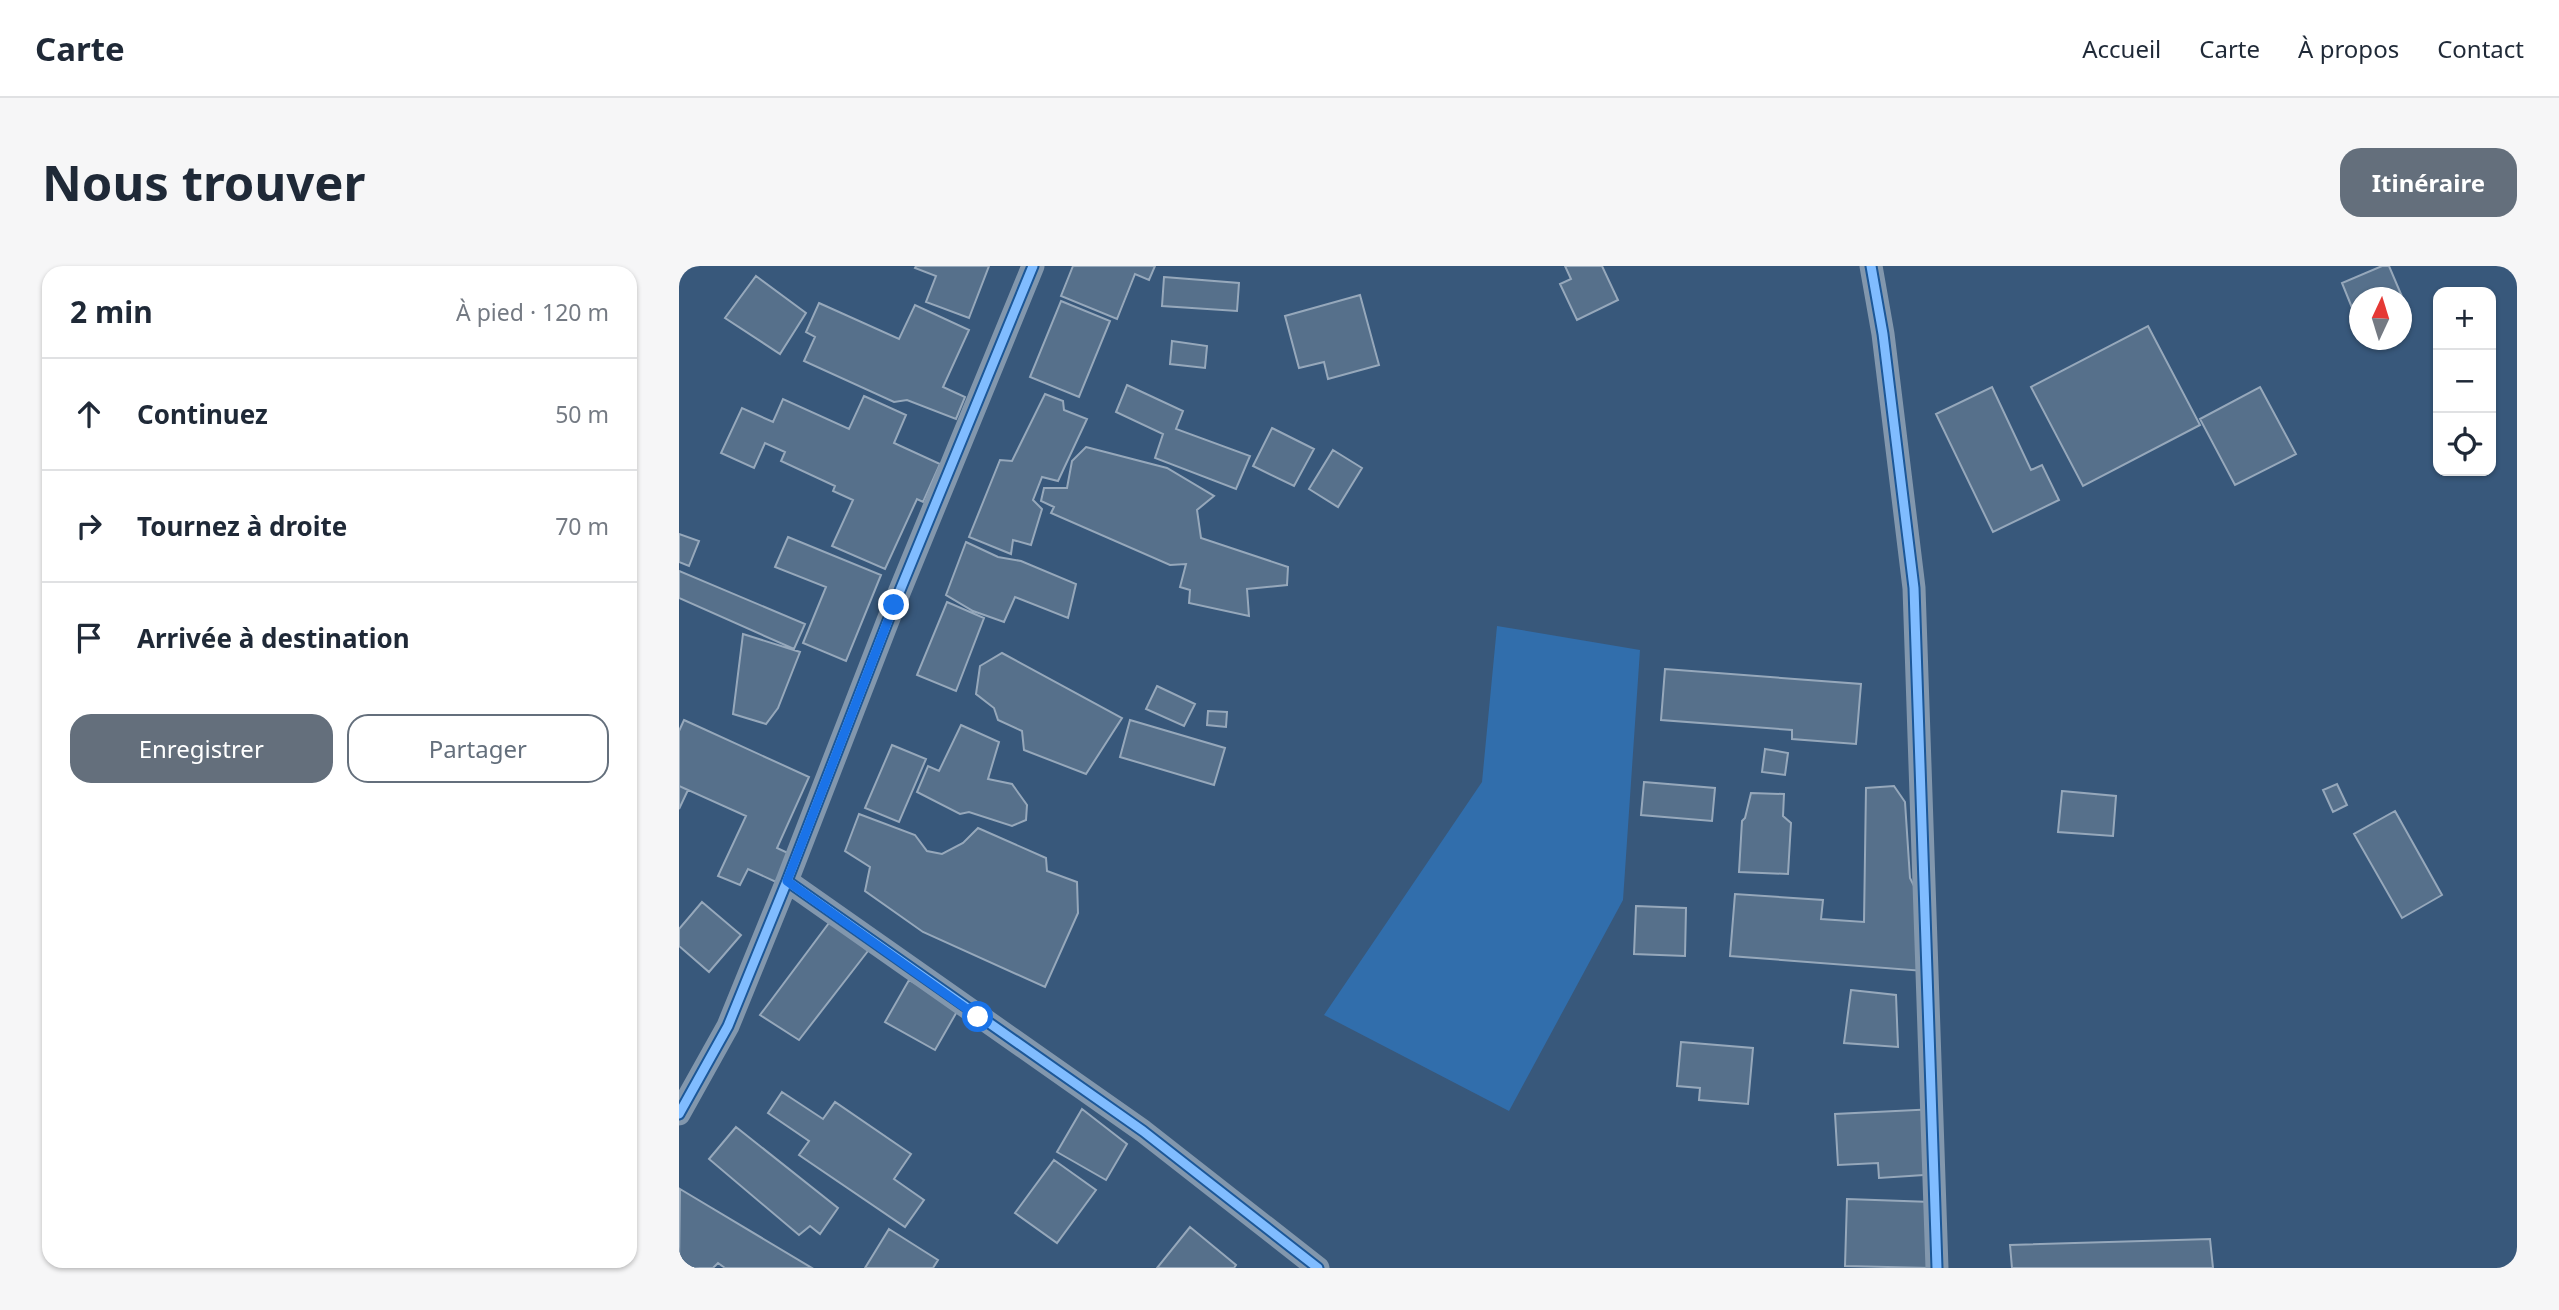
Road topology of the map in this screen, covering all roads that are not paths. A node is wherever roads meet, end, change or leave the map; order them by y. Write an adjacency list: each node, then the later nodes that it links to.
1 (1033, 266): 3 (street)
2 (1871, 266): 6 (street)
3 (787, 881): 4 (street); 5 (street)
4 (679, 1114)
5 (1318, 1268)
6 (1937, 1268)

